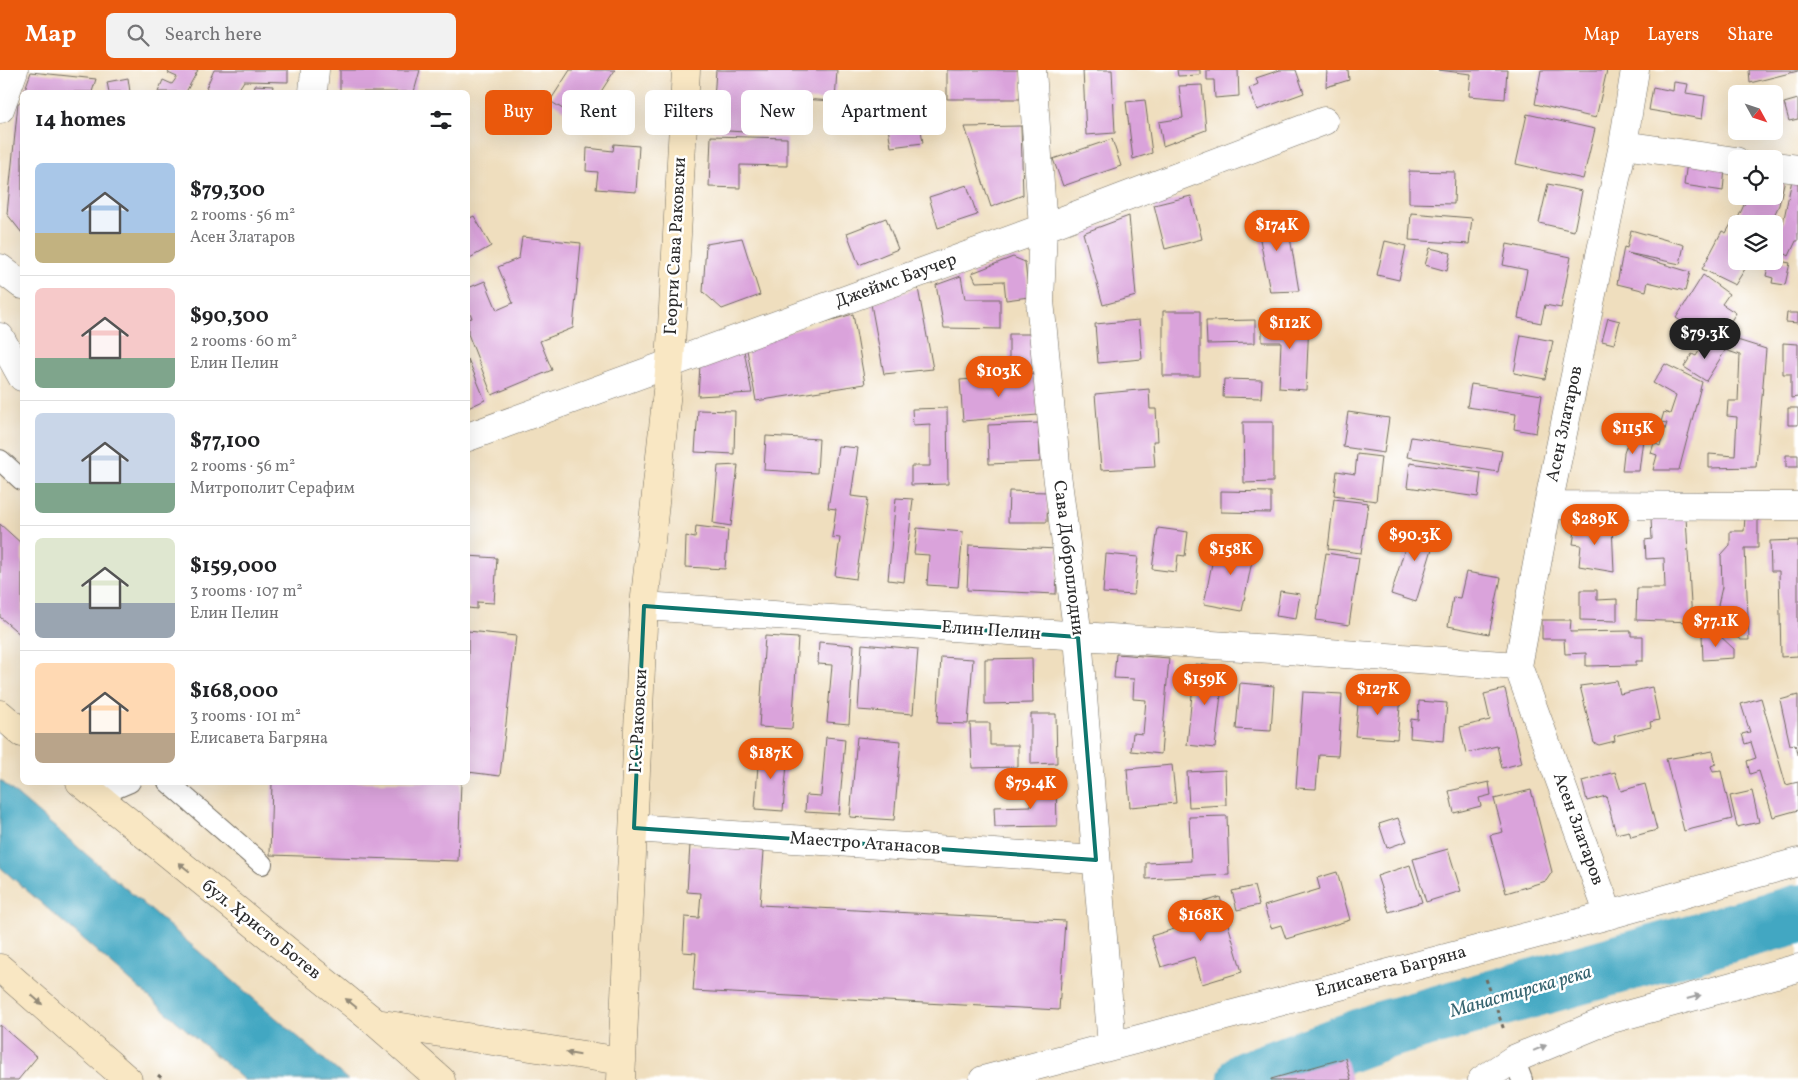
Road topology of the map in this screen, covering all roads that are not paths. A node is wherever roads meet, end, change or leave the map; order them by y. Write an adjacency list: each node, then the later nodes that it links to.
1 (14, 70): 7 (street)
2 (315, 70): 6 (street)
3 (686, 70): 17 (street, Георги Сава Раковски)
4 (1032, 70): 13 (street, Сава Доброплодни)
5 (1635, 70): 9 (street, Асен Златаров)
6 (313, 90)
7 (0, 109)
8 (1324, 121): 13 (street, Джеймс Баучер)
9 (1623, 145): 10 (street); 22 (street, Асен Златаров)
10 (1728, 160)
11 (1783, 167): 12 (street)
12 (1798, 169)
13 (1043, 228): 17 (street, Джеймс Баучер); 25 (street, Сава Доброплодни)
14 (0, 268): 15 (street)
15 (20, 283)
16 (0, 338): 18 (street)
17 (670, 363): 19 (street, Джеймс Баучер); 24 (street, Г.С.Раковски)
18 (20, 373)
19 (470, 436)
20 (0, 460): 21 (lane)
21 (20, 478)
22 (1548, 505): 23 (street); 26 (street, Асен Златаров)
23 (1798, 506)
24 (644, 606): 25 (street, Елин Пелин); 32 (street, Г.С.Раковски)
25 (1078, 637): 26 (street, Елин Пелин); 33 (street, Сава Доброплодни)
26 (1518, 666): 36 (street, Асен Златаров)
27 (0, 714): 28 (street)
28 (20, 731)
29 (112, 785): 31 (lane)
30 (171, 785): 35 (lane)
31 (89, 789): 39 (street, бул. Христо Ботев, one-way to 31)
32 (634, 828): 33 (street, Маестро Атанасов); 42 (street, Г.С.Раковски)
33 (1096, 860): 40 (street, Сава Доброплодни)
34 (1798, 862): 36 (street, Елисавета Багряна)
35 (262, 864)
36 (1609, 915): 40 (street, Елисавета Багряна)
37 (0, 968): 43 (street, one-way to 43)
38 (1798, 968): 41 (street, one-way to 38)
39 (376, 1024): 42 (street, one-way to 39); 44 (street, бул. Христо Ботев)
40 (1112, 1046): 45 (street, Елисавета Багряна)
41 (1518, 1070): 46 (street)
42 (621, 1071)
43 (128, 1080)
44 (441, 1080)
45 (983, 1080)
46 (1482, 1080)

